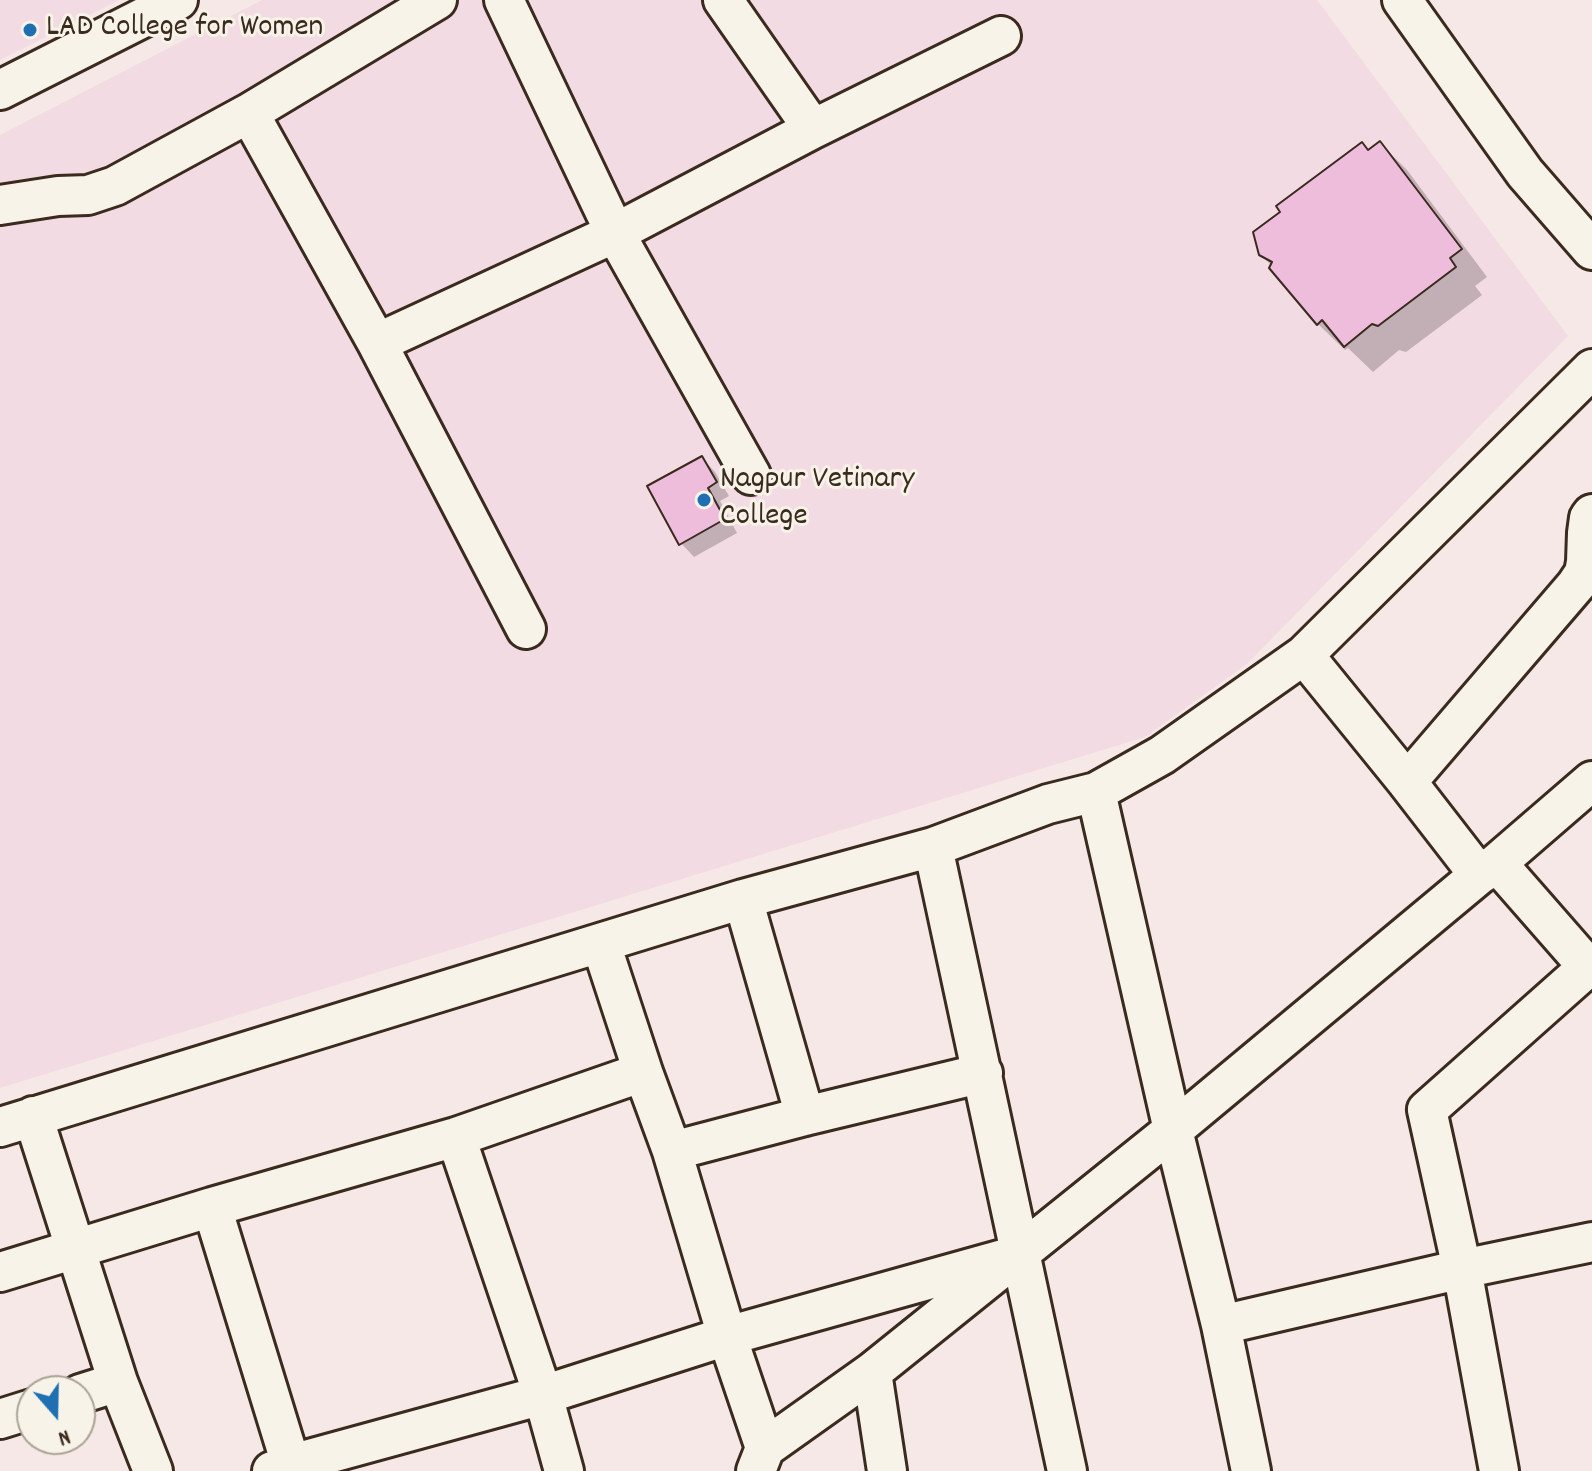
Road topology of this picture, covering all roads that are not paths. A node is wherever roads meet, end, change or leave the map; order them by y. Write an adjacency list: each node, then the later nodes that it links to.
1 (178, 0): 7 (street)
2 (437, 0): 8 (street)
3 (504, 0): 11 (street)
4 (723, 0): 9 (street)
5 (1402, 0): 12 (street)
6 (1001, 36): 9 (street)
7 (0, 90)
8 (249, 113): 10 (street); 13 (street)
9 (813, 129): 11 (street)
10 (0, 204)
11 (615, 233): 13 (street); 15 (street)
12 (1592, 250)
13 (377, 343): 17 (street)
14 (1592, 369): 18 (street)
15 (751, 475)
16 (1592, 514): 20 (street)
17 (526, 629)
18 (1304, 655): 20 (street); 21 (street)
19 (1592, 781): 23 (street)
20 (1407, 782): 23 (street)
21 (1096, 792): 22 (street); 31 (street)
22 (933, 847): 24 (street); 28 (street)
23 (1488, 869): 26 (street); 31 (street)
24 (743, 899): 25 (street); 29 (street)
25 (601, 944): 27 (street); 30 (street)
26 (1591, 967): 38 (street)
27 (643, 1072): 32 (street); 33 (street)
28 (983, 1073): 29 (street); 37 (street)
29 (805, 1116): 33 (street)
30 (16, 1122): 36 (street)
31 (1173, 1130): 37 (street); 40 (street)
32 (456, 1137): 34 (street); 45 (street)
33 (672, 1151): 41 (street)
34 (212, 1207): 36 (street); 47 (street)
35 (1592, 1242): 38 (street)
36 (74, 1248): 39 (street); 43 (street)
37 (1020, 1254): 41 (street); 42 (street); 51 (street)
38 (1462, 1269): 40 (street); 53 (street)
39 (0, 1272)
40 (1221, 1325): 52 (street)
41 (727, 1336): 45 (street); 46 (street)
42 (872, 1372): 46 (street); 50 (street)
43 (118, 1382): 44 (street); 48 (street)
44 (96, 1389)
45 (543, 1395): 47 (street); 49 (street)
46 (760, 1459)
47 (286, 1469)
48 (153, 1471)
49 (564, 1471)
50 (887, 1471)
51 (1067, 1471)
52 (1251, 1471)
53 (1499, 1471)

